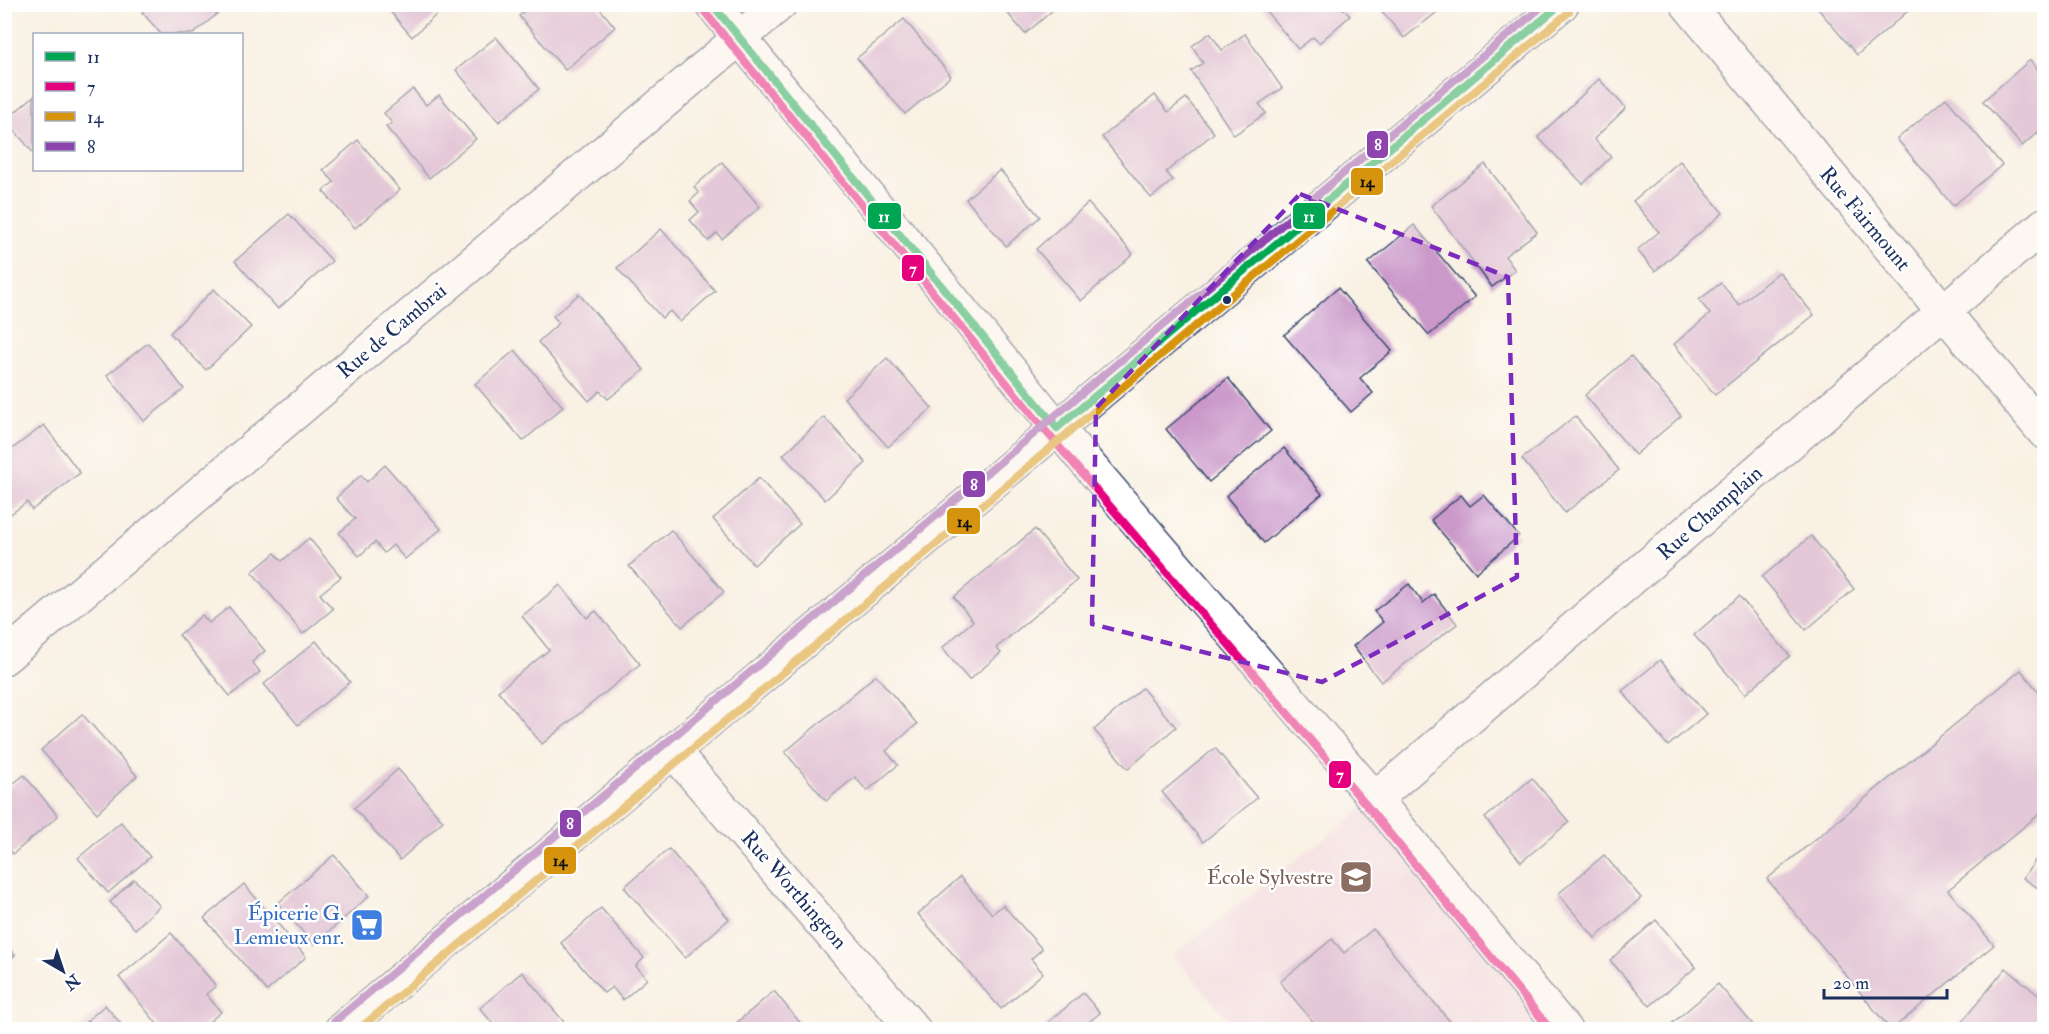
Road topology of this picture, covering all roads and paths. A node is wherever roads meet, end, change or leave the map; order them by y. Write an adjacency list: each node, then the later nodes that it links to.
1 (712, 4): 5 (street)
2 (780, 4): 5 (street, Rue de Cambrai)
3 (1562, 4): 8 (street)
4 (1686, 4): 7 (street, Rue Fairmount)
5 (740, 38): 8 (street); 10 (street, Rue de Cambrai)
6 (2044, 225): 7 (street, Rue Champlain)
7 (1944, 313): 9 (street, Rue Fairmount); 12 (street, Rue Champlain)
8 (1057, 428): 11 (street); 12 (street)
9 (2044, 432)
10 (4, 657)
11 (673, 751): 13 (street); 14 (street, Rue Worthington)
12 (1375, 799): 15 (street)
13 (341, 1029)
14 (914, 1029)
15 (1565, 1029)

